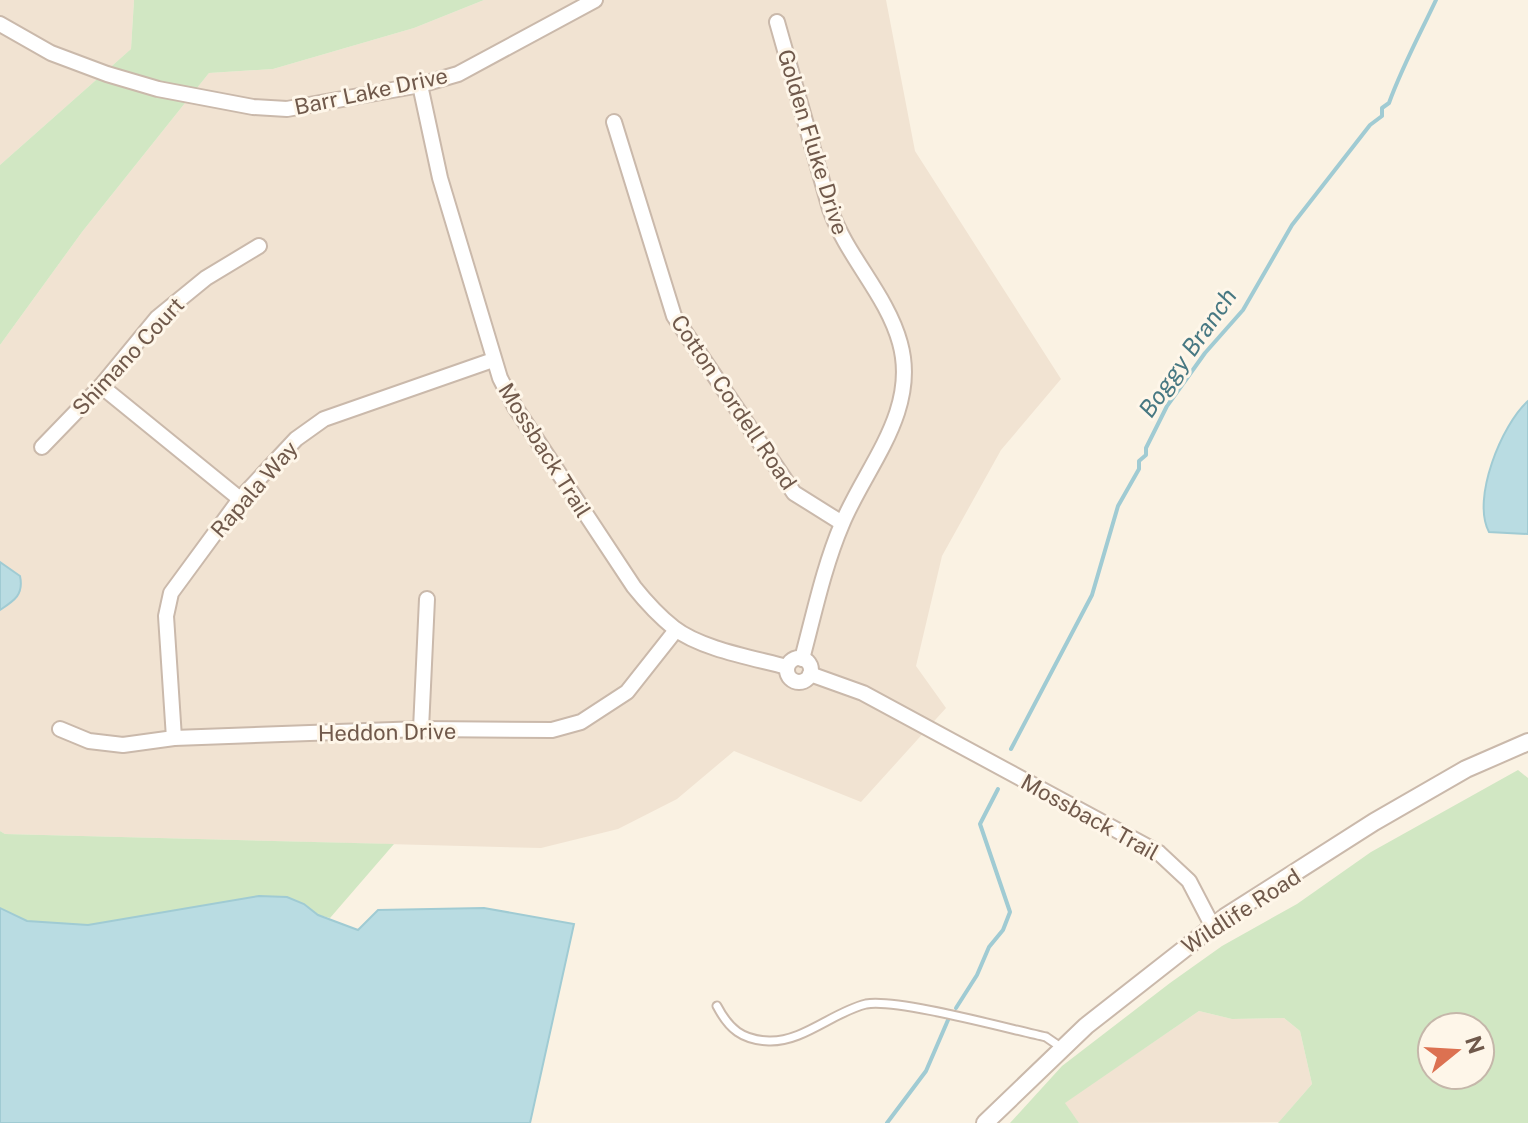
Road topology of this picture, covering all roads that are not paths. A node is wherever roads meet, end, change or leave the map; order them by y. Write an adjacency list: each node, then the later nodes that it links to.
1 (595, 0): 4 (street, Barr Lake Drive)
2 (777, 22): 11 (street, Golden Fluke Drive)
3 (0, 24): 4 (street, Barr Lake Drive)
4 (420, 85): 7 (street, Mossback Trail)
5 (614, 122): 11 (street, Cotton Cordell Road)
6 (259, 246): 8 (street, Shimano Court)
7 (493, 360): 10 (street, Rapala Way); 13 (street, Mossback Trail)
8 (101, 386): 9 (street, Shimano Court); 10 (street)
9 (42, 447)
10 (240, 499): 19 (street, Rapala Way)
11 (842, 523): 14 (street, Golden Fluke Drive)
12 (427, 599): 18 (street)
13 (676, 630): 15 (street, Mossback Trail); 18 (street, Heddon Drive)
14 (802, 659): 15 (street); 16 (street)
15 (787, 667): 16 (street, Mossback Trail)
16 (810, 674): 21 (street, Mossback Trail)
17 (60, 729): 19 (street, Heddon Drive)
18 (421, 729): 19 (street, Heddon Drive)
19 (174, 738)
20 (1528, 742): 21 (street, Wildlife Road)
21 (1213, 927): 23 (street, Wildlife Road)
22 (717, 1006): 23 (lane)
23 (1064, 1049): 24 (street, Wildlife Road)
24 (985, 1123)

